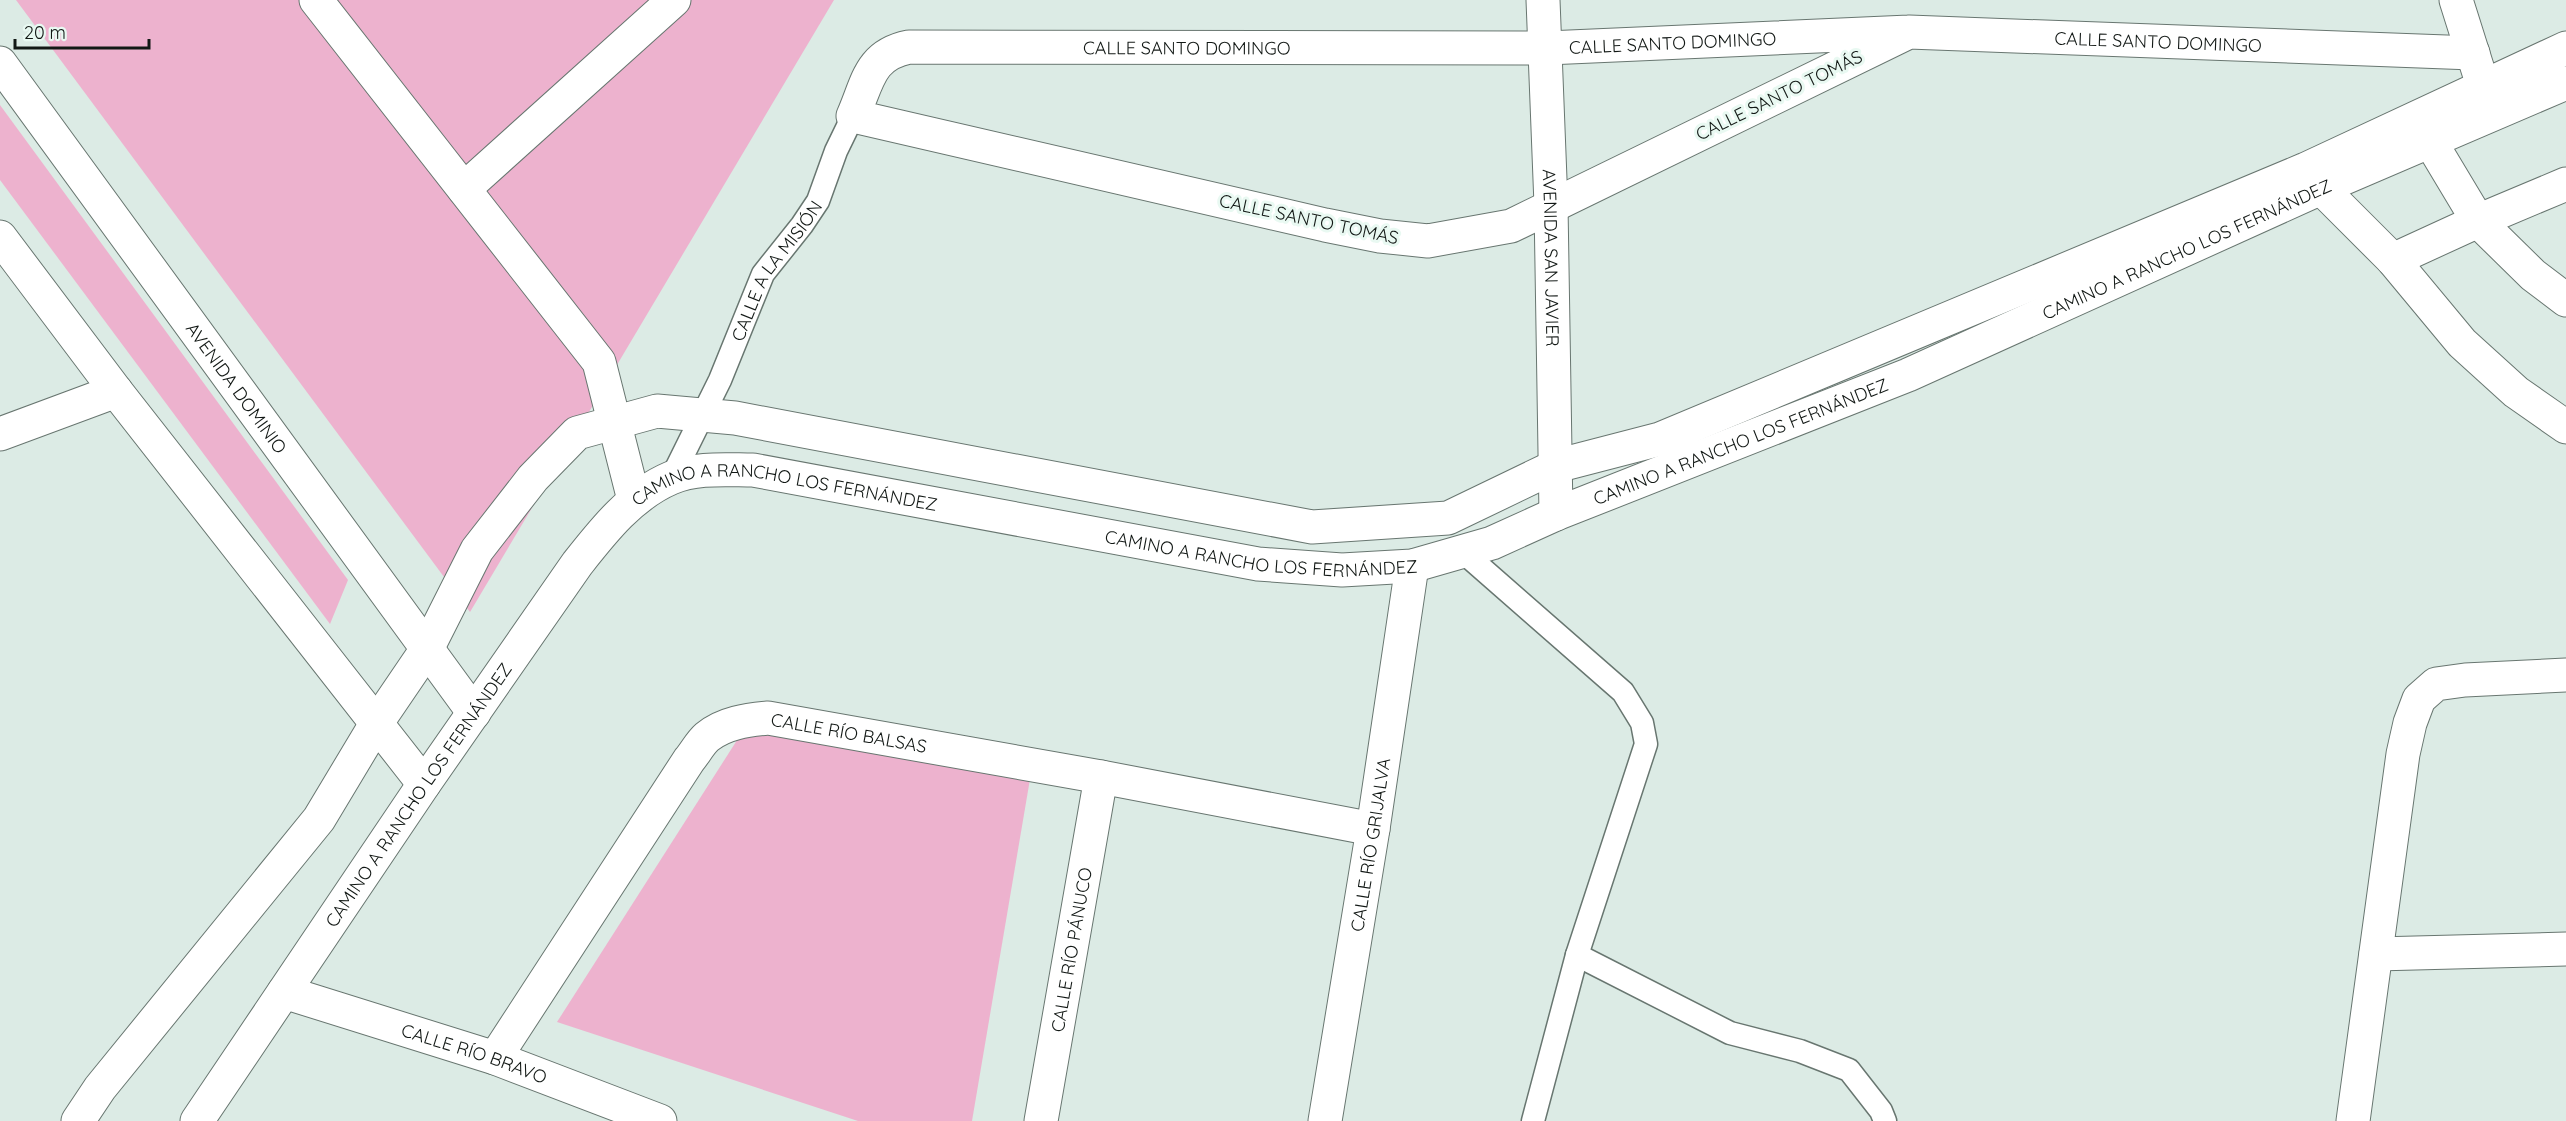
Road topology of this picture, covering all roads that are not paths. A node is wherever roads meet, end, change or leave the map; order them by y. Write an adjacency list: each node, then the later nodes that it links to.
1 (316, 0): 17 (street)
2 (674, 0): 17 (street)
3 (1543, 0): 6 (street, AVENIDA SAN JAVIER)
4 (2456, 0): 8 (street)
5 (1909, 32): 6 (street, CALLE SANTO DOMINGO); 8 (street, CALLE SANTO DOMINGO); 18 (street, CALLE SANTO TOMÁS)
6 (1547, 48): 9 (street, CALLE SANTO DOMINGO); 18 (street, AVENIDA SAN JAVIER)
7 (2566, 48): 12 (street)
8 (2473, 53): 12 (street)
9 (877, 62): 13 (street, CALLE A LA MISIÓN)
10 (0, 63): 34 (street, AVENIDA DOMINIO)
11 (2566, 83): 12 (street, CAMINO A RANCHO LOS FERNÁNDEZ)
12 (2488, 100): 14 (street, CAMINO A RANCHO LOS FERNÁNDEZ); 28 (street)
13 (853, 116): 18 (street, CALLE SANTO TOMÁS); 24 (lane, CALLE A LA MISIÓN)
14 (2430, 141): 16 (street, CAMINO A RANCHO LOS FERNÁNDEZ); 19 (street)
15 (2566, 184): 19 (street)
16 (2321, 188): 21 (street); 31 (street, CAMINO A RANCHO LOS FERNÁNDEZ)
17 (464, 189): 25 (street)
18 (1551, 205): 28 (street, AVENIDA SAN JAVIER)
19 (2478, 221): 21 (street); 22 (street)
20 (0, 237): 23 (street)
21 (2393, 260): 26 (street)
22 (2566, 300)
23 (116, 392): 27 (street); 37 (street)
24 (702, 415): 25 (street); 28 (street); 29 (lane, CALLE A LA MISIÓN)
25 (615, 423): 30 (street); 34 (street)
26 (2566, 427)
27 (0, 434)
28 (1556, 466): 31 (street, AVENIDA SAN JAVIER)
29 (672, 477): 30 (street, CAMINO A RANCHO LOS FERNÁNDEZ); 33 (street, CAMINO A RANCHO LOS FERNÁNDEZ)
30 (634, 500): 36 (street, CAMINO A RANCHO LOS FERNÁNDEZ)
31 (1556, 514): 32 (street, CAMINO A RANCHO LOS FERNÁNDEZ)
32 (1462, 551): 33 (street, CAMINO A RANCHO LOS FERNÁNDEZ); 43 (lane)
33 (1412, 566): 40 (street, CALLE RÍO GRIJALVA)
34 (427, 649): 36 (street, AVENIDA DOMINIO); 37 (street)
35 (2566, 675): 42 (street)
36 (474, 713): 39 (street, CAMINO A RANCHO LOS FERNÁNDEZ)
37 (376, 723): 39 (street); 46 (street)
38 (1101, 777): 40 (street, CALLE RÍO BALSAS); 45 (street, CALLE RÍO BALSAS); 49 (street, CALLE RÍO PÁNUCO)
39 (424, 784): 44 (street, CAMINO A RANCHO LOS FERNÁNDEZ)
40 (1373, 829): 50 (street, CALLE RÍO GRIJALVA)
41 (2566, 949): 42 (street)
42 (2376, 954): 53 (street)
43 (1577, 955): 51 (lane); 52 (lane)
44 (284, 992): 45 (street, CALLE RÍO BRAVO); 47 (street, CAMINO A RANCHO LOS FERNÁNDEZ)
45 (495, 1058): 48 (street, CALLE RÍO BRAVO)
46 (78, 1121)
47 (197, 1121)
48 (660, 1121)
49 (1041, 1121)
50 (1325, 1121)
51 (1533, 1121)
52 (1885, 1121)
53 (2353, 1121)

